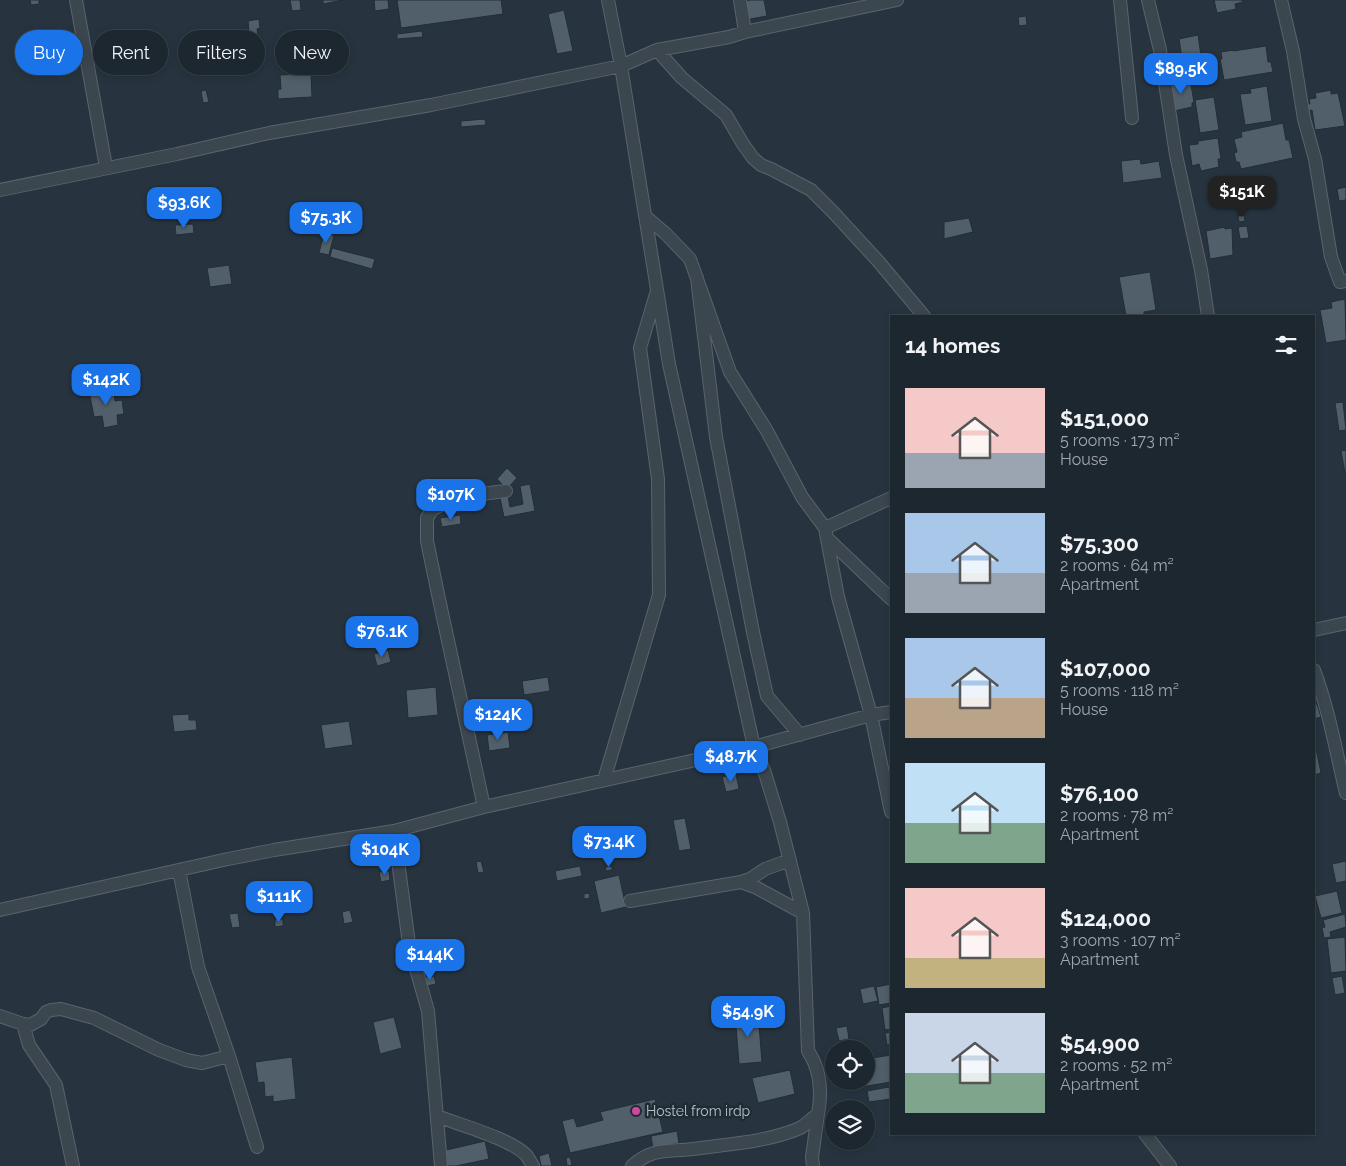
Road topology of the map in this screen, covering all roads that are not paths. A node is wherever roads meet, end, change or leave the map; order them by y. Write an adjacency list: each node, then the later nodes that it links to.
1 (76, 0): 12 (street)
2 (608, 0): 10 (street)
3 (740, 0): 8 (street)
4 (897, 0): 8 (street)
5 (1120, 0): 11 (street)
6 (1148, 0): 19 (street)
7 (1281, 0): 16 (street)
8 (745, 32): 9 (street)
9 (657, 50): 10 (street); 18 (street)
10 (621, 66): 12 (street); 14 (street)
11 (1132, 118)
12 (106, 168): 13 (street)
13 (0, 190)
14 (645, 216): 15 (street); 17 (street)
15 (697, 278): 22 (street); 29 (street)
16 (1346, 281)
17 (657, 291): 30 (street); 31 (street)
18 (923, 315)
19 (1208, 315)
20 (506, 490): 33 (street)
21 (890, 499): 22 (street)
22 (826, 533): 23 (street); 28 (street)
23 (890, 598)
24 (1346, 623): 25 (street)
25 (1315, 630)
26 (1315, 673): 32 (street)
27 (890, 712): 28 (street)
28 (871, 716): 29 (street); 34 (street)
29 (800, 735): 30 (street)
30 (754, 747): 31 (street); 36 (street)
31 (604, 780): 33 (street)
32 (1346, 793)
33 (484, 807): 35 (street)
34 (890, 807)
35 (394, 831): 37 (street); 46 (street)
36 (790, 860): 38 (street); 41 (street)
37 (179, 870): 40 (street); 44 (street)
38 (741, 882): 39 (street); 41 (street)
39 (630, 901)
40 (0, 910)
41 (803, 913): 45 (street)
42 (0, 1016): 43 (street)
43 (23, 1024): 44 (street); 49 (street)
44 (228, 1056): 48 (street)
45 (818, 1114): 52 (street); 53 (street)
46 (437, 1116): 50 (street); 51 (street)
47 (1146, 1135): 54 (street)
48 (257, 1147)
49 (73, 1166)
50 (441, 1166)
51 (533, 1166)
52 (632, 1166)
53 (813, 1166)
54 (1170, 1166)

